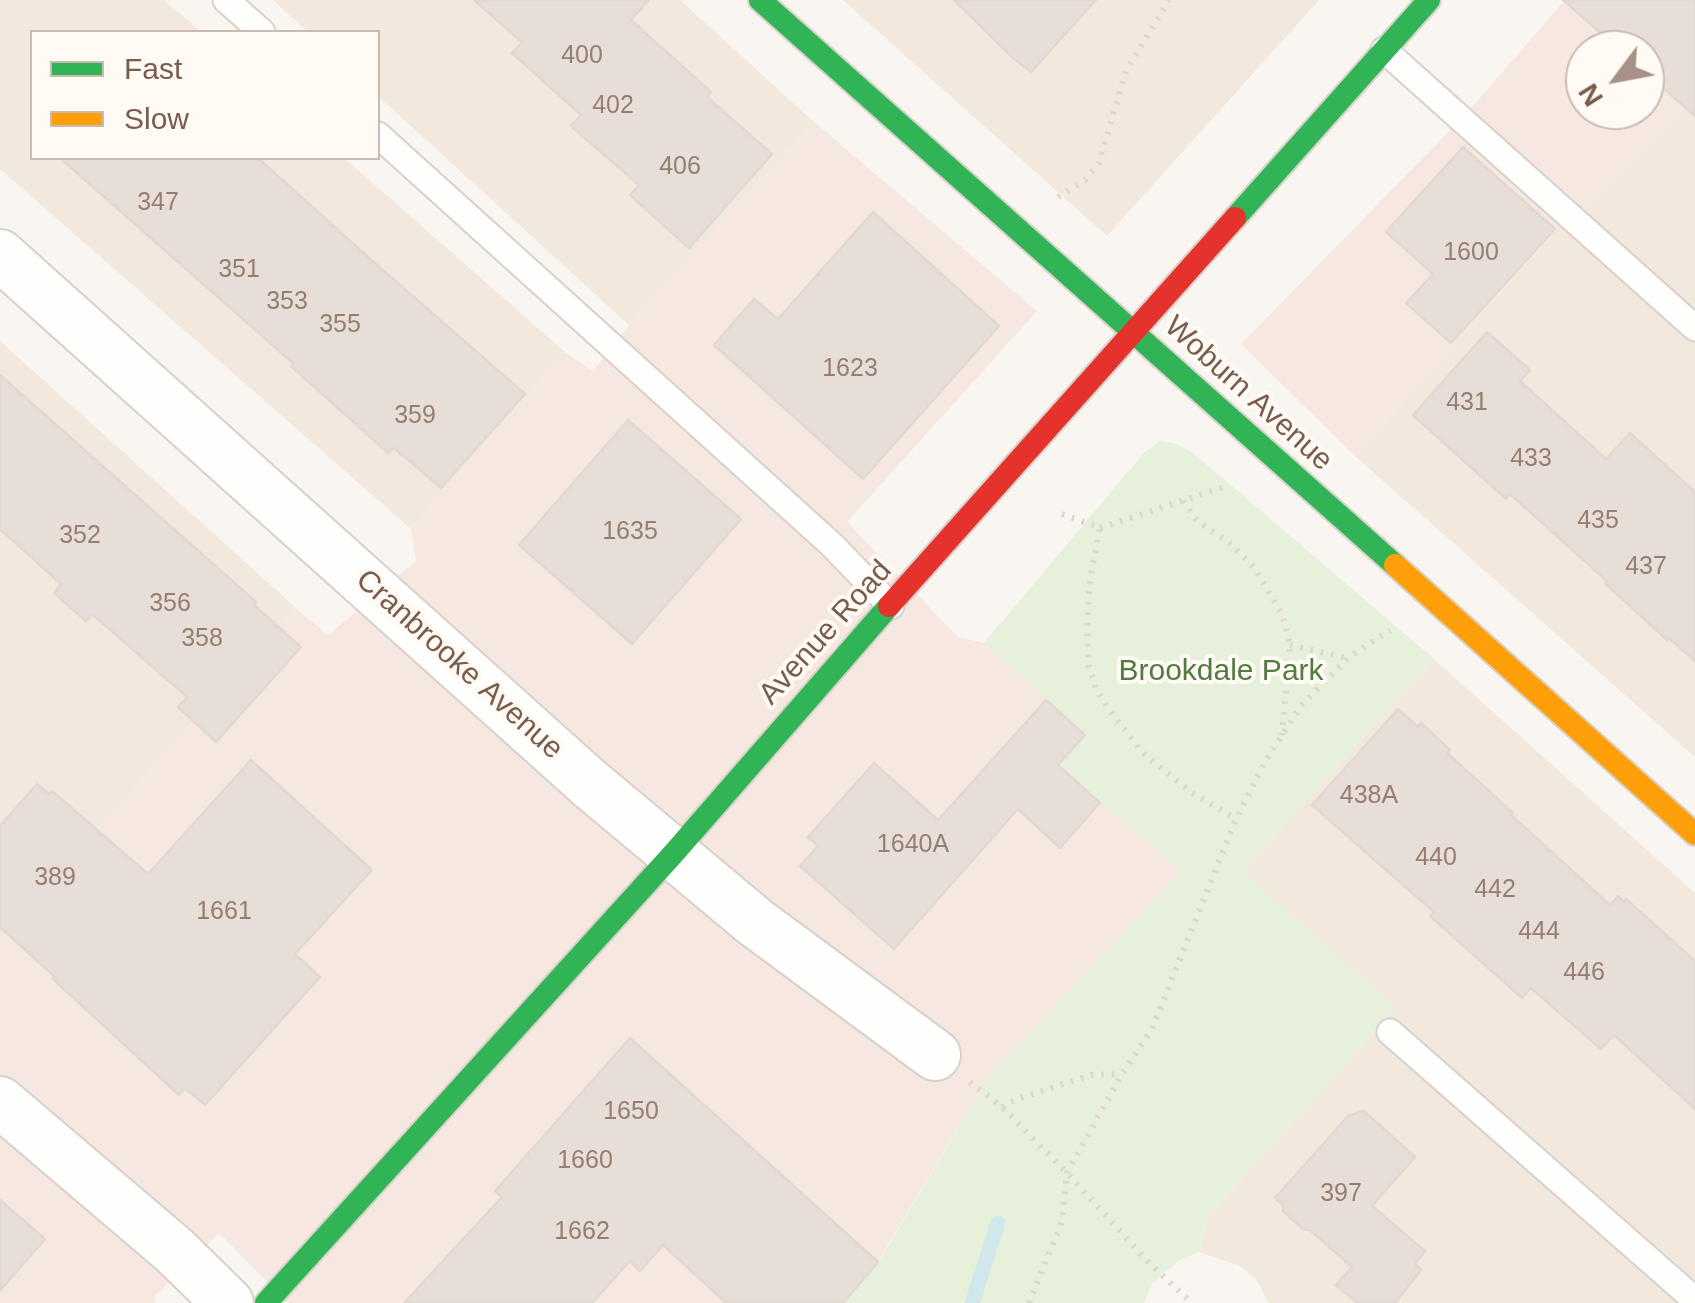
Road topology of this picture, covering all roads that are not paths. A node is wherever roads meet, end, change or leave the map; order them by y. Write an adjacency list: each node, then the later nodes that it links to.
1 (226, 0): 4 (lane)
2 (760, 0): 9 (main road, Woburn Avenue)
3 (1429, 0): 5 (main road, Avenue Road)
4 (260, 30)
5 (1384, 50): 8 (lane); 9 (main road, Avenue Road)
6 (380, 137): 10 (lane)
7 (0, 255): 12 (street, Cranbrooke Avenue)
8 (1695, 328)
9 (1133, 332): 10 (main road, Avenue Road); 11 (main road, Woburn Avenue)
10 (891, 606): 12 (main road, Avenue Road)
11 (1695, 834)
12 (674, 853): 14 (street, Cranbrooke Avenue); 18 (main road, Avenue Road)
13 (1390, 1032): 16 (lane)
14 (935, 1054)
15 (0, 1102): 17 (street)
16 (1695, 1300)
17 (228, 1303)
18 (266, 1303)

